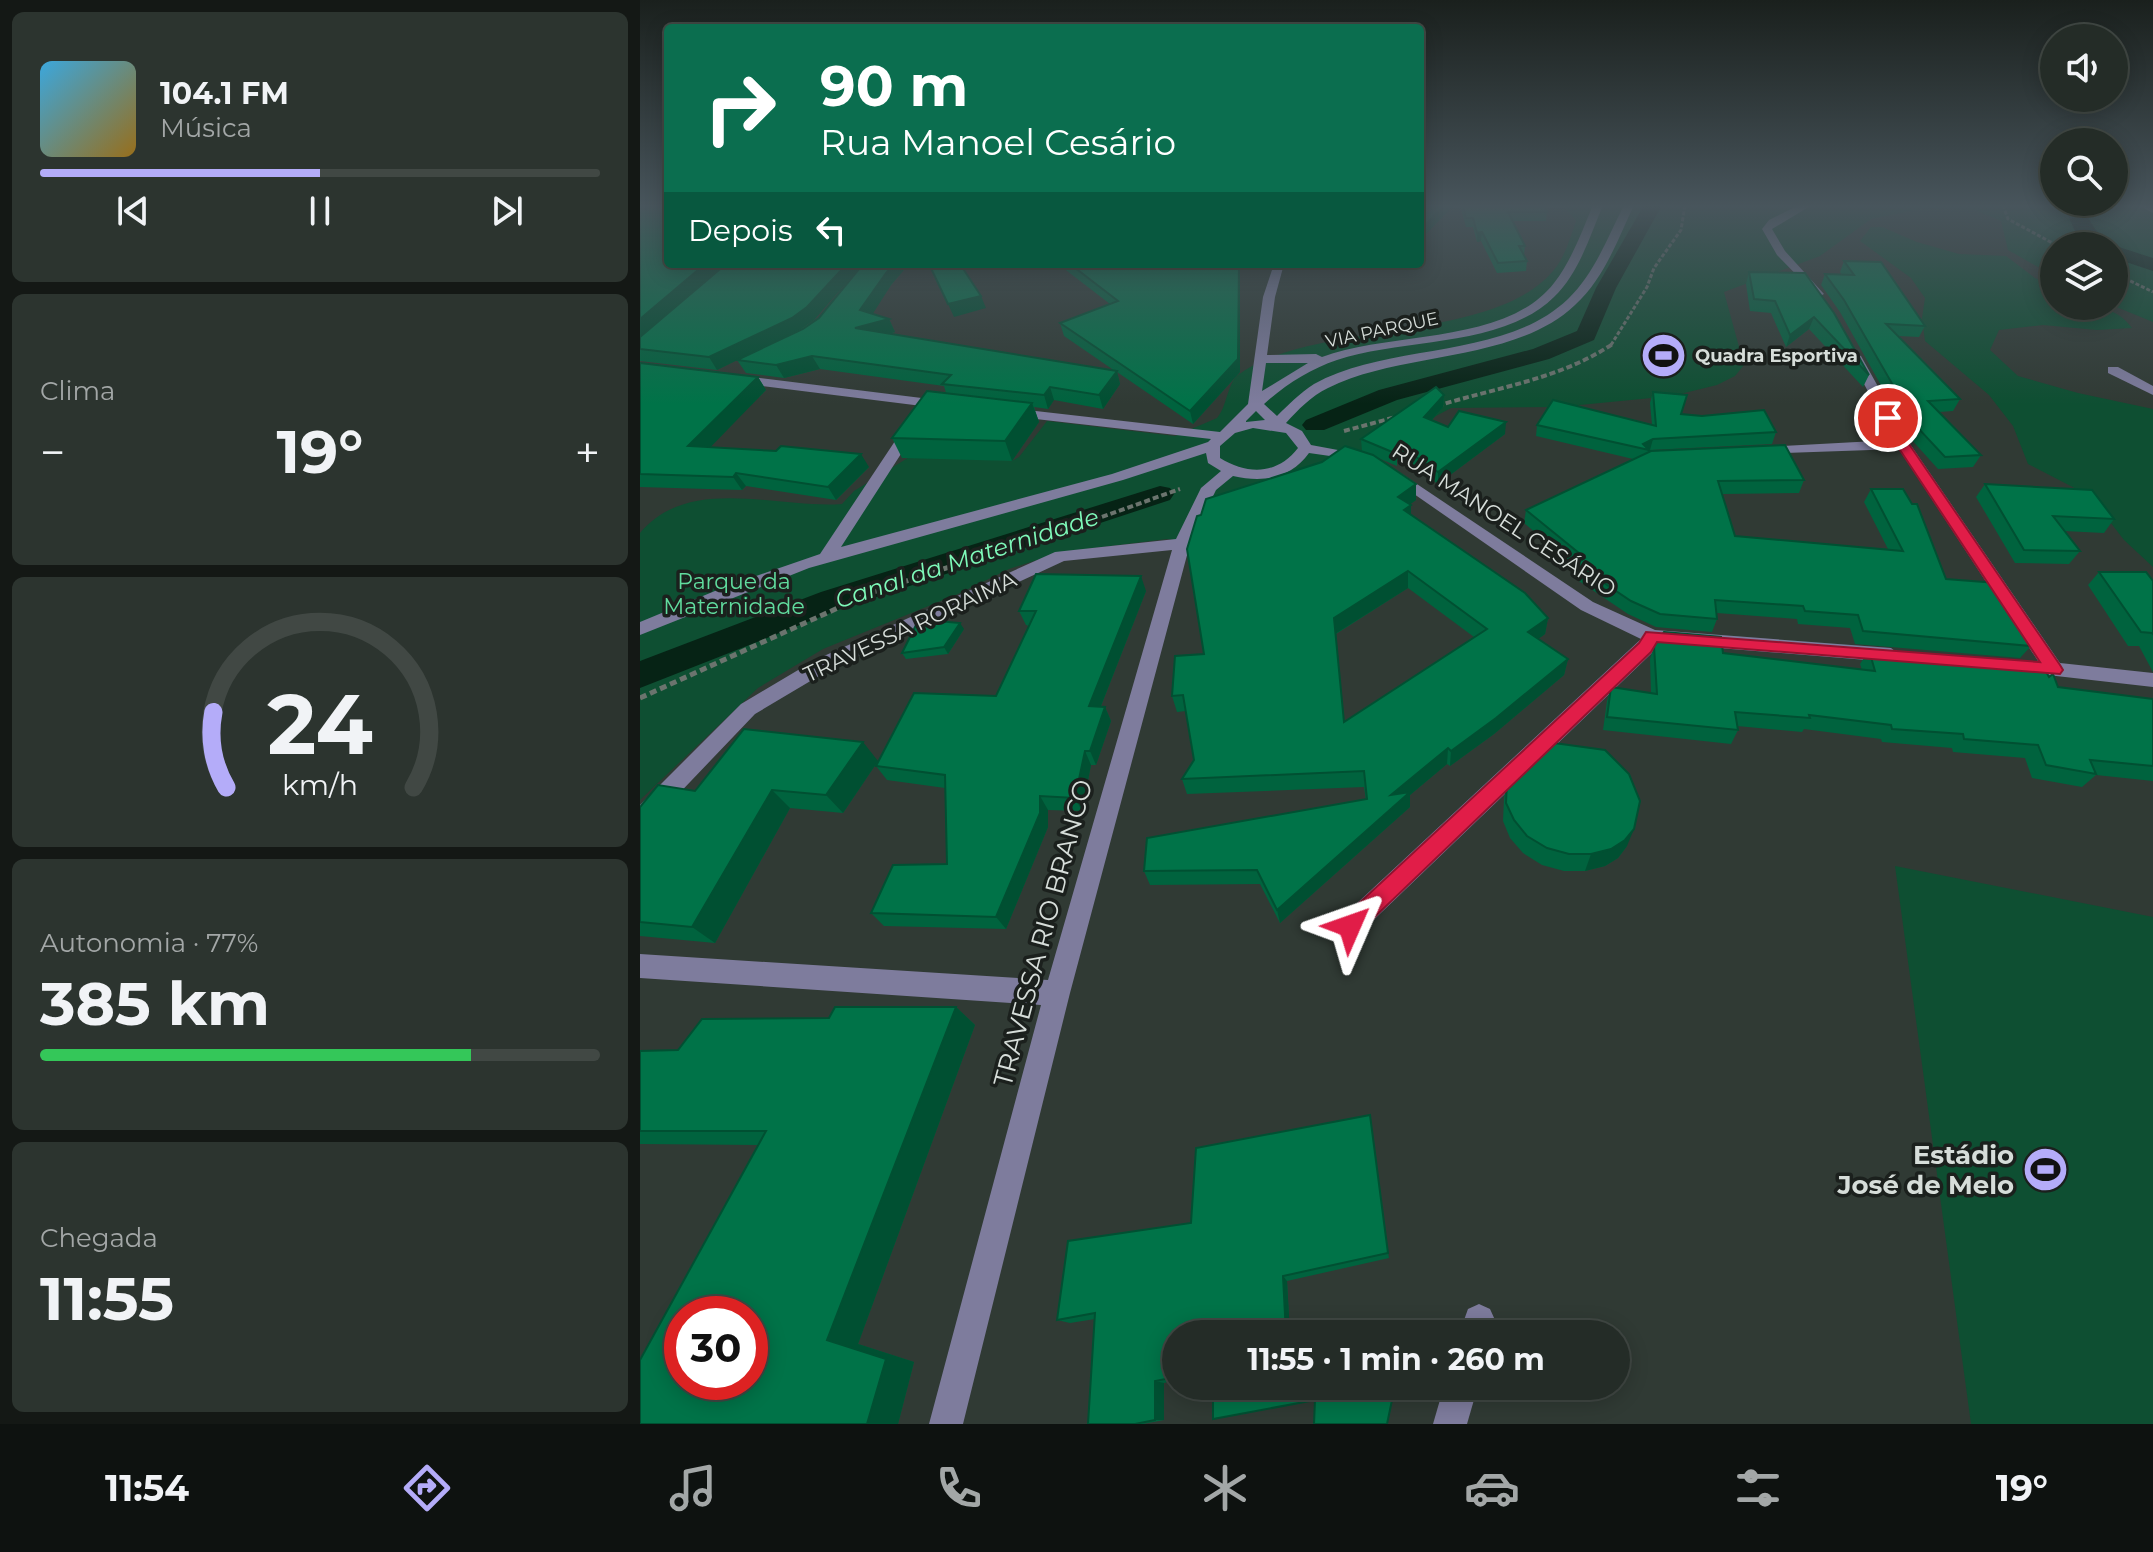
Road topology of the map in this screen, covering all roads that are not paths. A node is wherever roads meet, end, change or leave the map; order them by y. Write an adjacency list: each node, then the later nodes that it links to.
1 (1277, 271): 8 (street)
2 (1568, 271): 7 (street, VIA PARQUE)
3 (1595, 271): 16 (street, VIA PARQUE)
4 (1799, 271): 5 (street)
5 (1824, 303)
6 (1846, 339): 18 (street)
7 (1336, 356): 8 (street); 12 (street, VIA PARQUE)
8 (1261, 358): 12 (street)
9 (748, 364): 13 (street)
10 (2113, 370): 11 (street)
11 (2153, 391)
12 (1254, 402): 16 (street); 17 (street, VIA PARQUE)
13 (927, 403): 14 (street); 23 (street)
14 (958, 406)
15 (989, 410): 17 (street)
16 (1277, 424): 17 (street); 19 (street)
17 (1221, 437): 21 (street); 23 (street)
18 (1903, 444): 20 (street); 28 (street)
19 (1305, 448): 21 (street); 25 (street, RUA MANOEL CESÁRIO)
20 (1745, 452)
21 (1227, 470): 22 (street, TRAVESSA RIO BRANCO)
22 (1182, 544): 30 (street, TRAVESSA RORAIMA); 33 (street, TRAVESSA RIO BRANCO)
23 (826, 557): 24 (street)
24 (640, 629)
25 (1652, 636): 26 (street, RUA MANOEL CESÁRIO); 31 (street)
26 (1916, 658)
27 (2008, 666): 28 (street)
28 (2054, 670): 29 (street)
29 (2153, 680)
30 (640, 819)
31 (1350, 926)
32 (640, 966): 33 (street)
33 (1057, 993): 35 (street, TRAVESSA RIO BRANCO)
34 (1457, 1400): 36 (street)
35 (946, 1424)
36 (1450, 1424)

